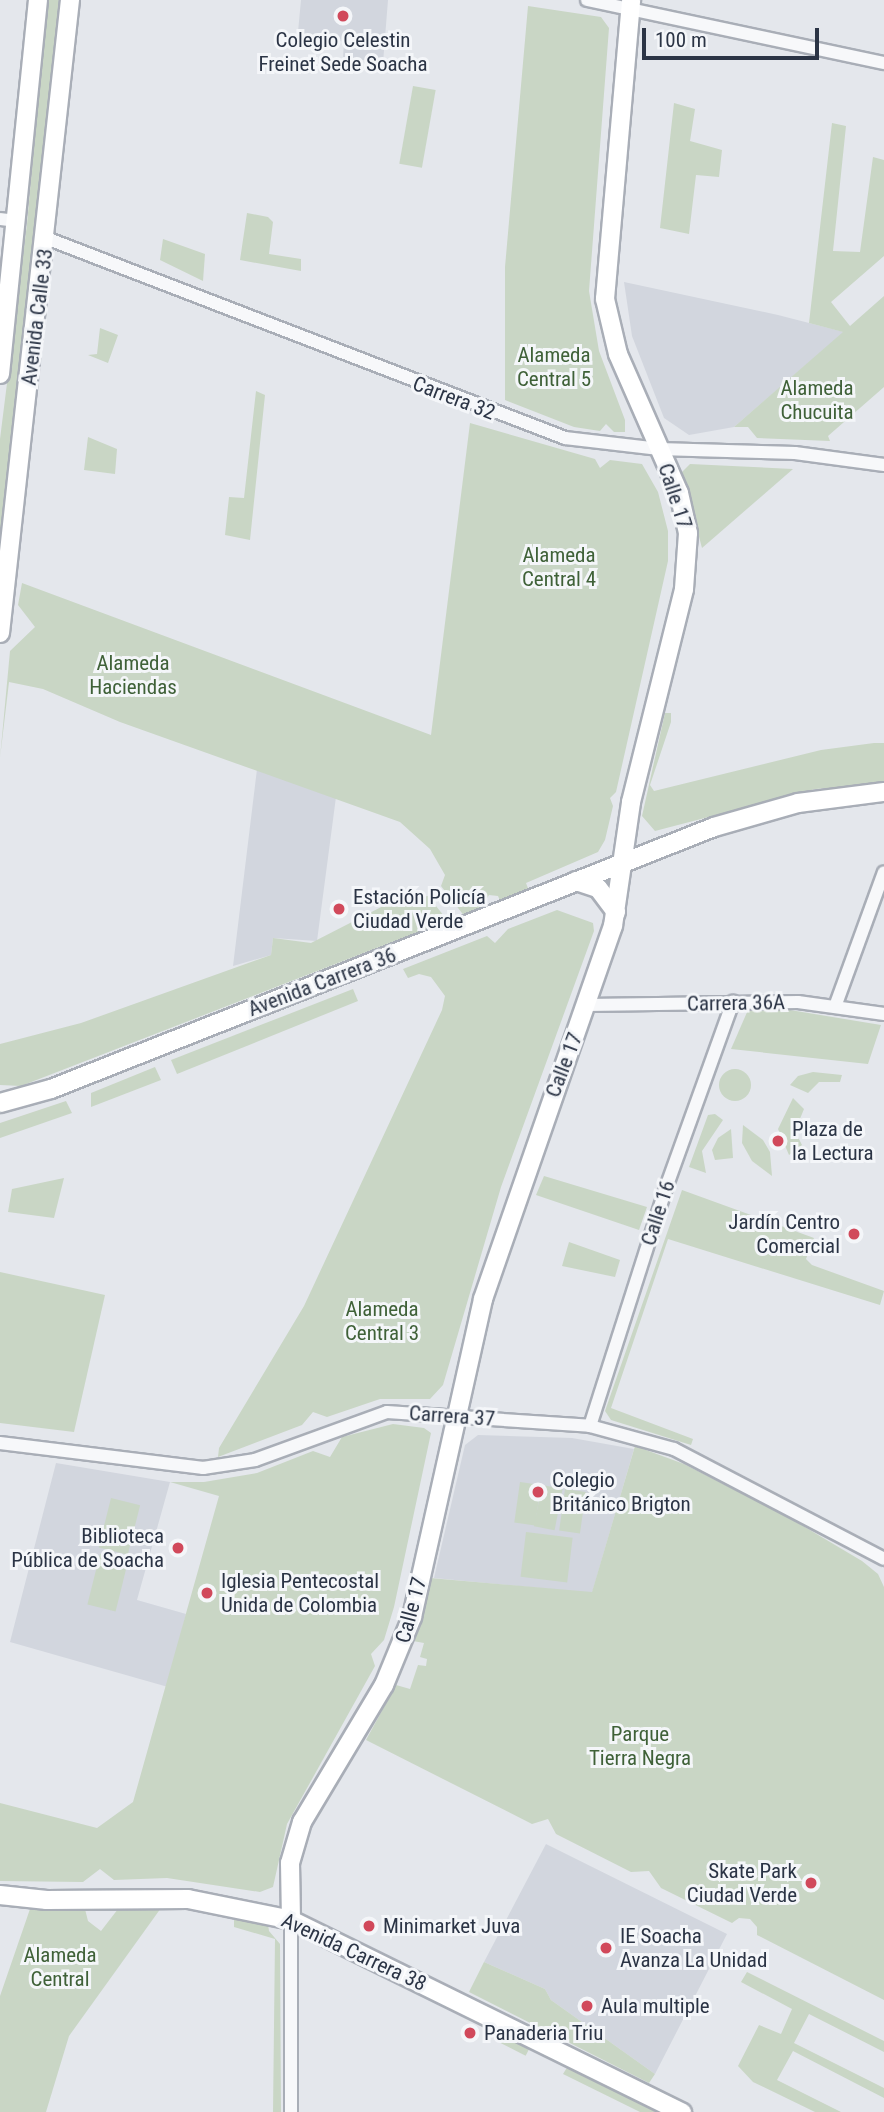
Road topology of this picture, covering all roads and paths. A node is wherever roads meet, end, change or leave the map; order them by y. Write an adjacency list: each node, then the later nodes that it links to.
1 (38, 0): 6 (main road, Avenida Calle 33)
2 (71, 0): 7 (main road, Avenida Calle 33)
3 (587, 0): 4 (street)
4 (630, 4): 5 (street); 9 (main road, Calle 17)
5 (884, 63)
6 (8, 220): 8 (main road, Avenida Calle 33)
7 (46, 238): 9 (street, Carrera 32); 11 (main road, Avenida Calle 33)
8 (0, 374)
9 (659, 449): 10 (street, Carrera 32); 13 (main road, Calle 17)
10 (884, 465)
11 (0, 633)
12 (881, 795): 13 (main road, Avenida Carrera 36)
13 (624, 862): 15 (main road, Avenida Carrera 36); 16 (main road, Calle 17)
14 (884, 872): 18 (street)
15 (576, 881): 16 (main road); 21 (main road, Avenida Carrera 36)
16 (616, 912): 19 (main road, Calle 17)
17 (733, 1002): 18 (street, Carrera 36A); 19 (street, Carrera 36A); 23 (street, Calle 16)
18 (836, 1004): 20 (street, Carrera 36A)
19 (587, 1005): 22 (main road, Calle 17)
20 (884, 1014)
21 (0, 1103)
22 (454, 1417): 23 (street, Carrera 37); 24 (street, Carrera 37); 27 (main road, Calle 17)
23 (590, 1426): 25 (street, Carrera 37)
24 (0, 1443)
25 (884, 1559)
26 (0, 1895): 27 (main road, Avenida Carrera 38)
27 (290, 1920): 28 (street, Calle 17); 29 (main road, Avenida Carrera 38)
28 (291, 2112)
29 (682, 2112)

